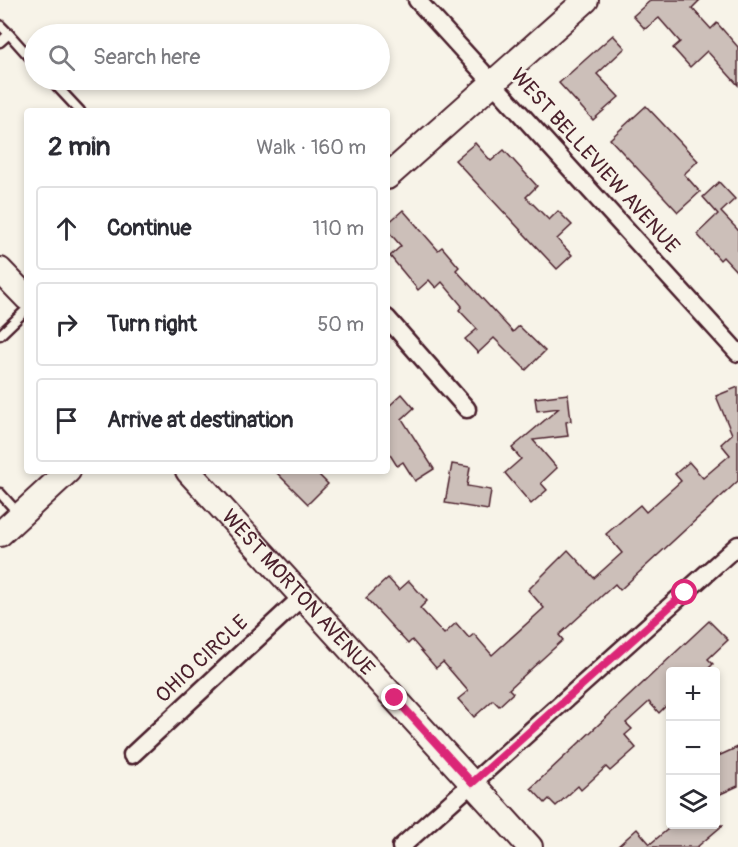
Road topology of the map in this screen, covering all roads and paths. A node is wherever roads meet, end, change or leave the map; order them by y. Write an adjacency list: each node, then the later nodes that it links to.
1 (417, 0): 7 (street, WEST BELLEVIEW AVENUE)
2 (586, 0): 7 (main road)
3 (0, 25): 4 (lane)
4 (9, 34): 5 (lane); 6 (lane)
5 (0, 42)
6 (24, 51)
7 (493, 82): 10 (main road); 16 (street, WEST BELLEVIEW AVENUE)
8 (60, 90): 9 (lane)
9 (77, 108)
10 (390, 174)
11 (0, 270): 12 (main road)
12 (24, 295)
13 (24, 312): 15 (lane)
14 (390, 321): 17 (street)
15 (0, 335)
16 (738, 353)
17 (467, 409)
18 (65, 474): 21 (main road)
19 (191, 474): 24 (main road, WEST MORTON AVENUE)
20 (0, 493): 21 (lane)
21 (21, 515): 22 (main road)
22 (0, 534)
23 (738, 545): 26 (street)
24 (303, 596): 25 (street, OHIO CIRCLE); 26 (main road, WEST MORTON AVENUE)
25 (132, 755)
26 (472, 783): 27 (street); 28 (main road, WEST MORTON AVENUE)
27 (401, 847)
28 (530, 847)

